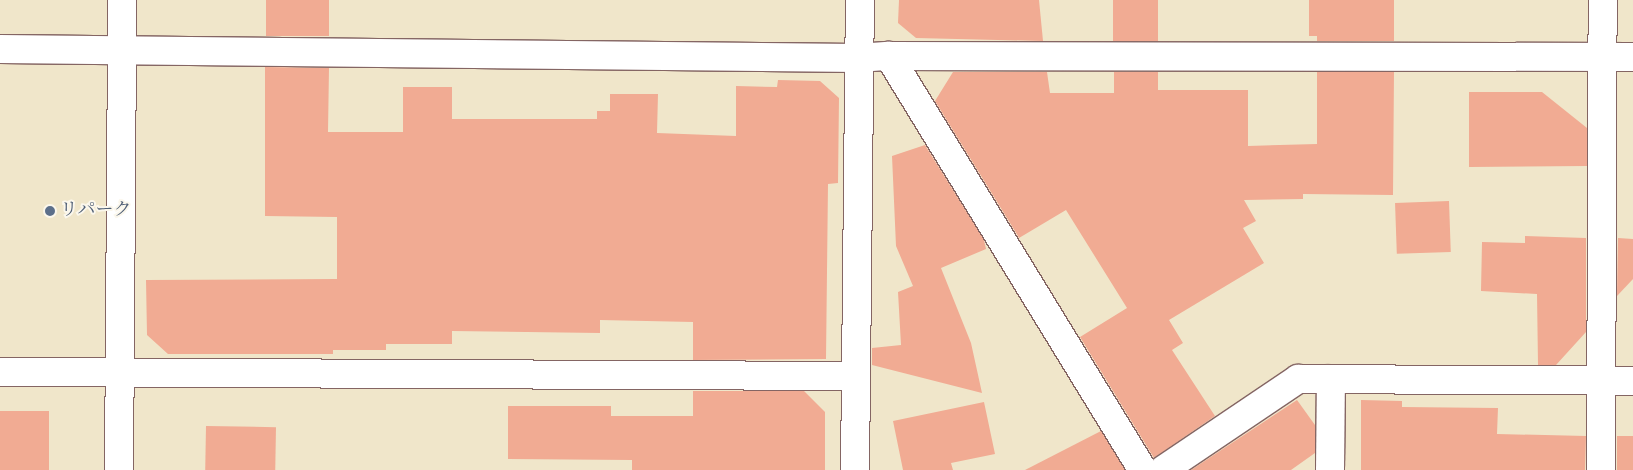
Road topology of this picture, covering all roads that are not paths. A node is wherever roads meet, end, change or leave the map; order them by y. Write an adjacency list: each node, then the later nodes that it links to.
1 (122, 0): 5 (street)
2 (860, 0): 9 (street)
3 (1602, 0): 7 (street)
4 (0, 49): 5 (street)
5 (121, 49): 9 (street); 11 (street)
6 (889, 56): 7 (street); 9 (street); 18 (street)
7 (1603, 56): 8 (street); 14 (street)
8 (1633, 57)
9 (858, 58): 12 (street)
10 (0, 372): 11 (street)
11 (120, 374): 12 (street); 16 (street)
12 (856, 376): 17 (street)
13 (1331, 379): 14 (street); 19 (street); 20 (street)
14 (1600, 381): 15 (street); 21 (street)
15 (1633, 381)
16 (119, 470)
17 (855, 470)
18 (1143, 470)
19 (1164, 470)
20 (1330, 470)
21 (1601, 470)

